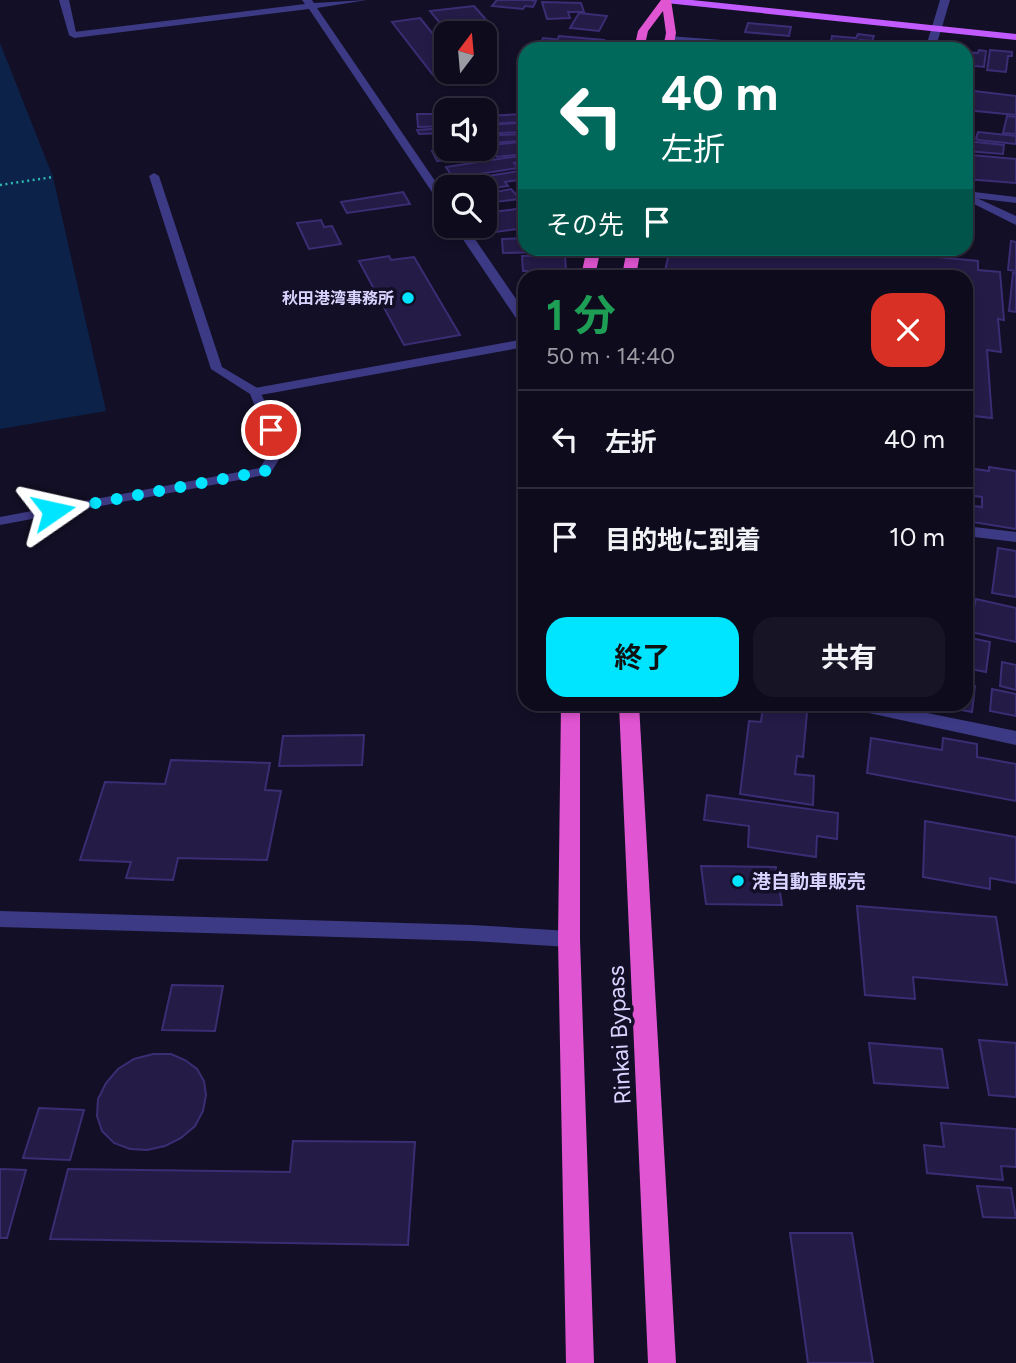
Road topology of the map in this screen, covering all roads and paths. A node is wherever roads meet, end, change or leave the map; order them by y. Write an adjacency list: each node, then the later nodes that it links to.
1 (64, 0): 5 (street)
2 (362, 0): 5 (street)
3 (665, 0): 6 (main road); 8 (highway); 9 (highway)
4 (945, 0): 6 (street)
5 (309, 3): 14 (street)
6 (937, 27): 7 (main road); 10 (street)
7 (1016, 37)
8 (641, 42)
9 (669, 42)
10 (932, 42)
11 (154, 176): 22 (lane)
12 (53, 177): 13 (path)
13 (0, 185)
14 (434, 187)
15 (973, 196): 17 (street)
16 (973, 199): 18 (street)
17 (1016, 200)
18 (1016, 221)
19 (468, 238): 20 (street)
20 (518, 311)
21 (518, 343): 22 (street)
22 (255, 392): 23 (lane)
23 (0, 521)
24 (973, 532): 25 (street)
25 (1016, 537)
26 (570, 711): 31 (highway)
27 (629, 711): 33 (highway, Rinkai Bypass)
28 (888, 711): 29 (street)
29 (1016, 738)
30 (0, 919): 31 (street)
31 (569, 939): 32 (highway)
32 (580, 1363)
33 (662, 1363)

